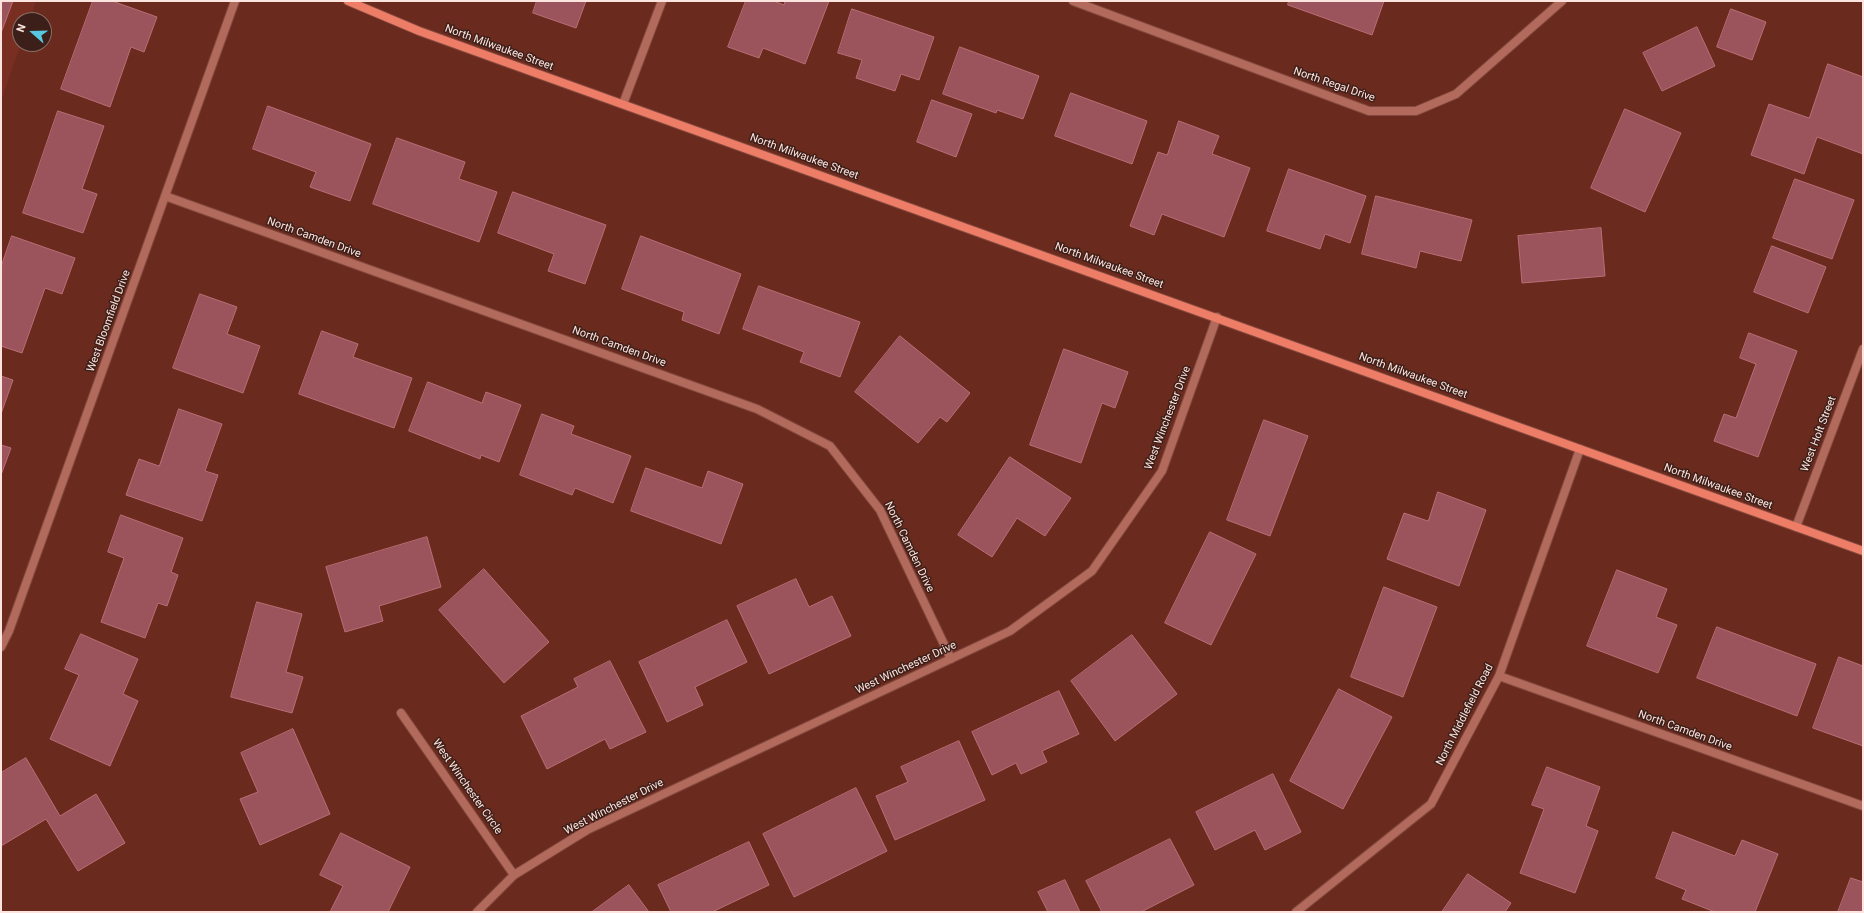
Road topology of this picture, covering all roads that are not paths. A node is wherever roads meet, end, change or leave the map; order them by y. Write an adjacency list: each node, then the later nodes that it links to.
1 (235, 1): 8 (street, West Bloomfield Drive)
2 (348, 1): 7 (main road, North Milwaukee Street)
3 (662, 1): 7 (street)
4 (1073, 1): 6 (street, North Regal Drive)
5 (1562, 1): 6 (street, North Regal Drive)
6 (1089, 4)
7 (623, 104): 9 (main road, North Milwaukee Street)
8 (165, 196): 14 (street, West Bloomfield Drive); 15 (street, North Camden Drive)
9 (1217, 317): 11 (main road, North Milwaukee Street); 15 (street, West Winchester Drive)
10 (1863, 349): 12 (street, West Holt Street)
11 (1580, 449): 12 (main road, North Milwaukee Street); 16 (street, North Middlefield Road)
12 (1796, 527): 13 (main road, North Milwaukee Street)
13 (1863, 551)
14 (1, 647)
15 (951, 659): 19 (street, West Winchester Drive)
16 (1499, 676): 18 (street, North Camden Drive); 21 (street, North Middlefield Road)
17 (401, 713): 19 (street, West Winchester Circle)
18 (1863, 806)
19 (514, 875): 20 (street, West Winchester Drive)
20 (477, 912)
21 (1296, 912)

